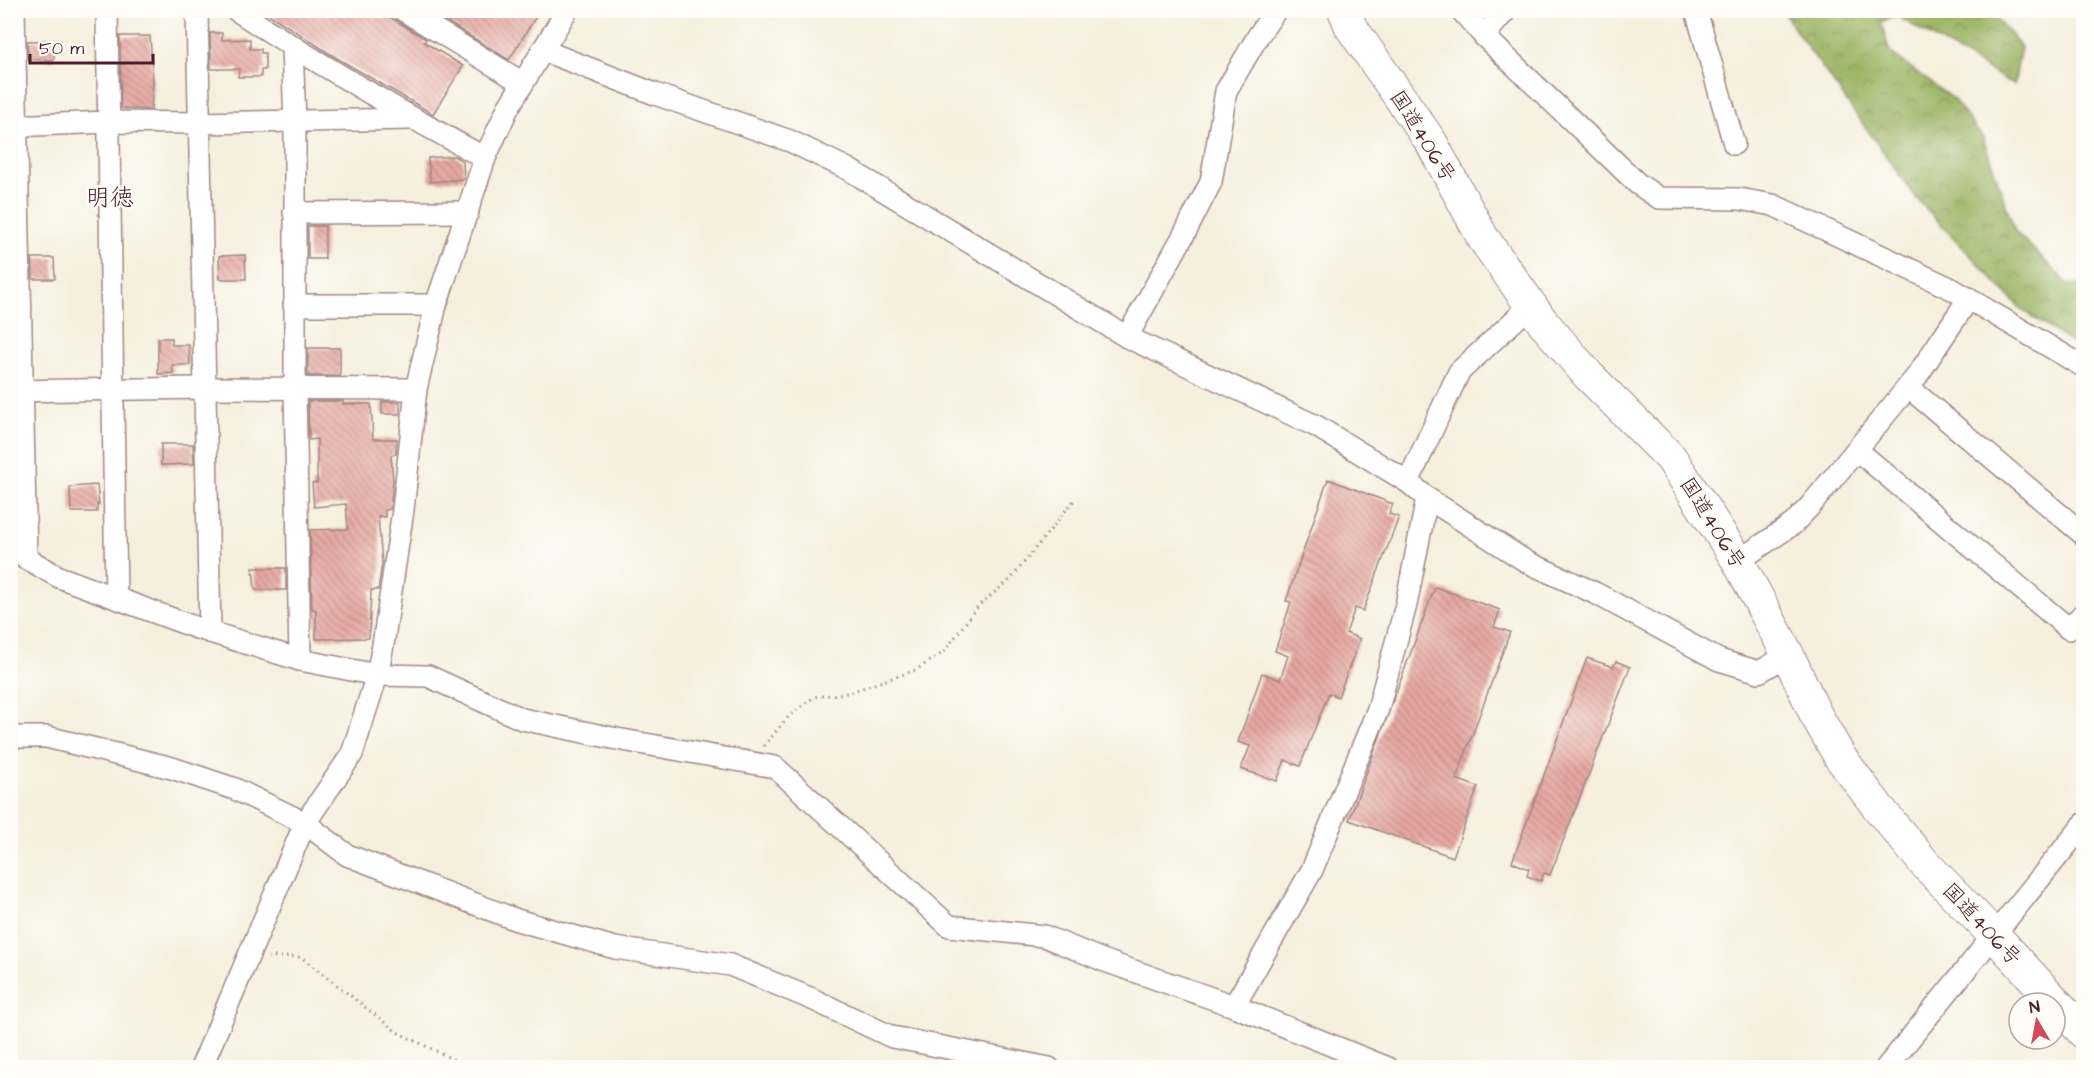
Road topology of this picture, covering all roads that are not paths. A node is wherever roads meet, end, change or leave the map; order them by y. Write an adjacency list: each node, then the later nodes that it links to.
1 (14, 10): 20 (street)
2 (107, 10): 18 (street)
3 (197, 10): 19 (street)
4 (236, 10): 13 (street)
5 (403, 10): 15 (street)
6 (1276, 10): 29 (street)
7 (1344, 10): 28 (highway, 国道406号)
8 (1461, 10): 12 (street)
9 (1506, 10): 12 (street)
10 (1696, 10): 21 (street)
11 (562, 12): 14 (street)
12 (1484, 36): 25 (street)
13 (292, 47): 16 (street); 17 (street)
14 (542, 50): 15 (street); 29 (street)
15 (523, 83): 22 (street)
16 (413, 119): 17 (street); 22 (street)
17 (295, 121): 19 (street); 24 (street)
18 (108, 122): 19 (street); 20 (street); 34 (street)
19 (199, 123): 32 (street)
20 (14, 127): 36 (street)
21 (1734, 144)
22 (485, 158): 23 (street)
23 (468, 212): 24 (street); 27 (street)
24 (294, 213): 26 (street)
25 (1969, 298): 30 (street); 31 (street)
26 (294, 305): 27 (street); 33 (street)
27 (435, 305): 35 (street)
28 (1531, 305): 38 (street); 42 (highway, 国道406号)
29 (1126, 337): 38 (street)
30 (2084, 367)
31 (1908, 387): 37 (street); 40 (street)
32 (204, 388): 33 (street); 34 (street); 45 (street)
33 (295, 388): 35 (street); 47 (street)
34 (113, 389): 36 (street); 43 (street)
35 (416, 389): 48 (street)
36 (17, 391): 41 (street)
37 (1857, 450): 42 (street); 44 (street)
38 (1408, 482): 39 (street)
39 (1427, 498): 46 (street); 53 (street)
40 (2084, 535)
41 (18, 554): 43 (street)
42 (1738, 561): 46 (highway, 国道406号)
43 (116, 598): 45 (street)
44 (2084, 613)
45 (210, 632): 47 (street)
46 (1788, 655): 52 (highway, 国道406号)
47 (300, 660): 48 (street)
48 (377, 675): 50 (street); 53 (street)
49 (10, 737): 50 (street)
50 (305, 823): 55 (street); 56 (street)
51 (2084, 824): 52 (street)
52 (1993, 934): 54 (highway, 国道406号); 58 (street)
53 (1234, 1006): 57 (street)
54 (2084, 1033)
55 (201, 1068)
56 (1049, 1068)
57 (1388, 1068)
58 (1886, 1068)

